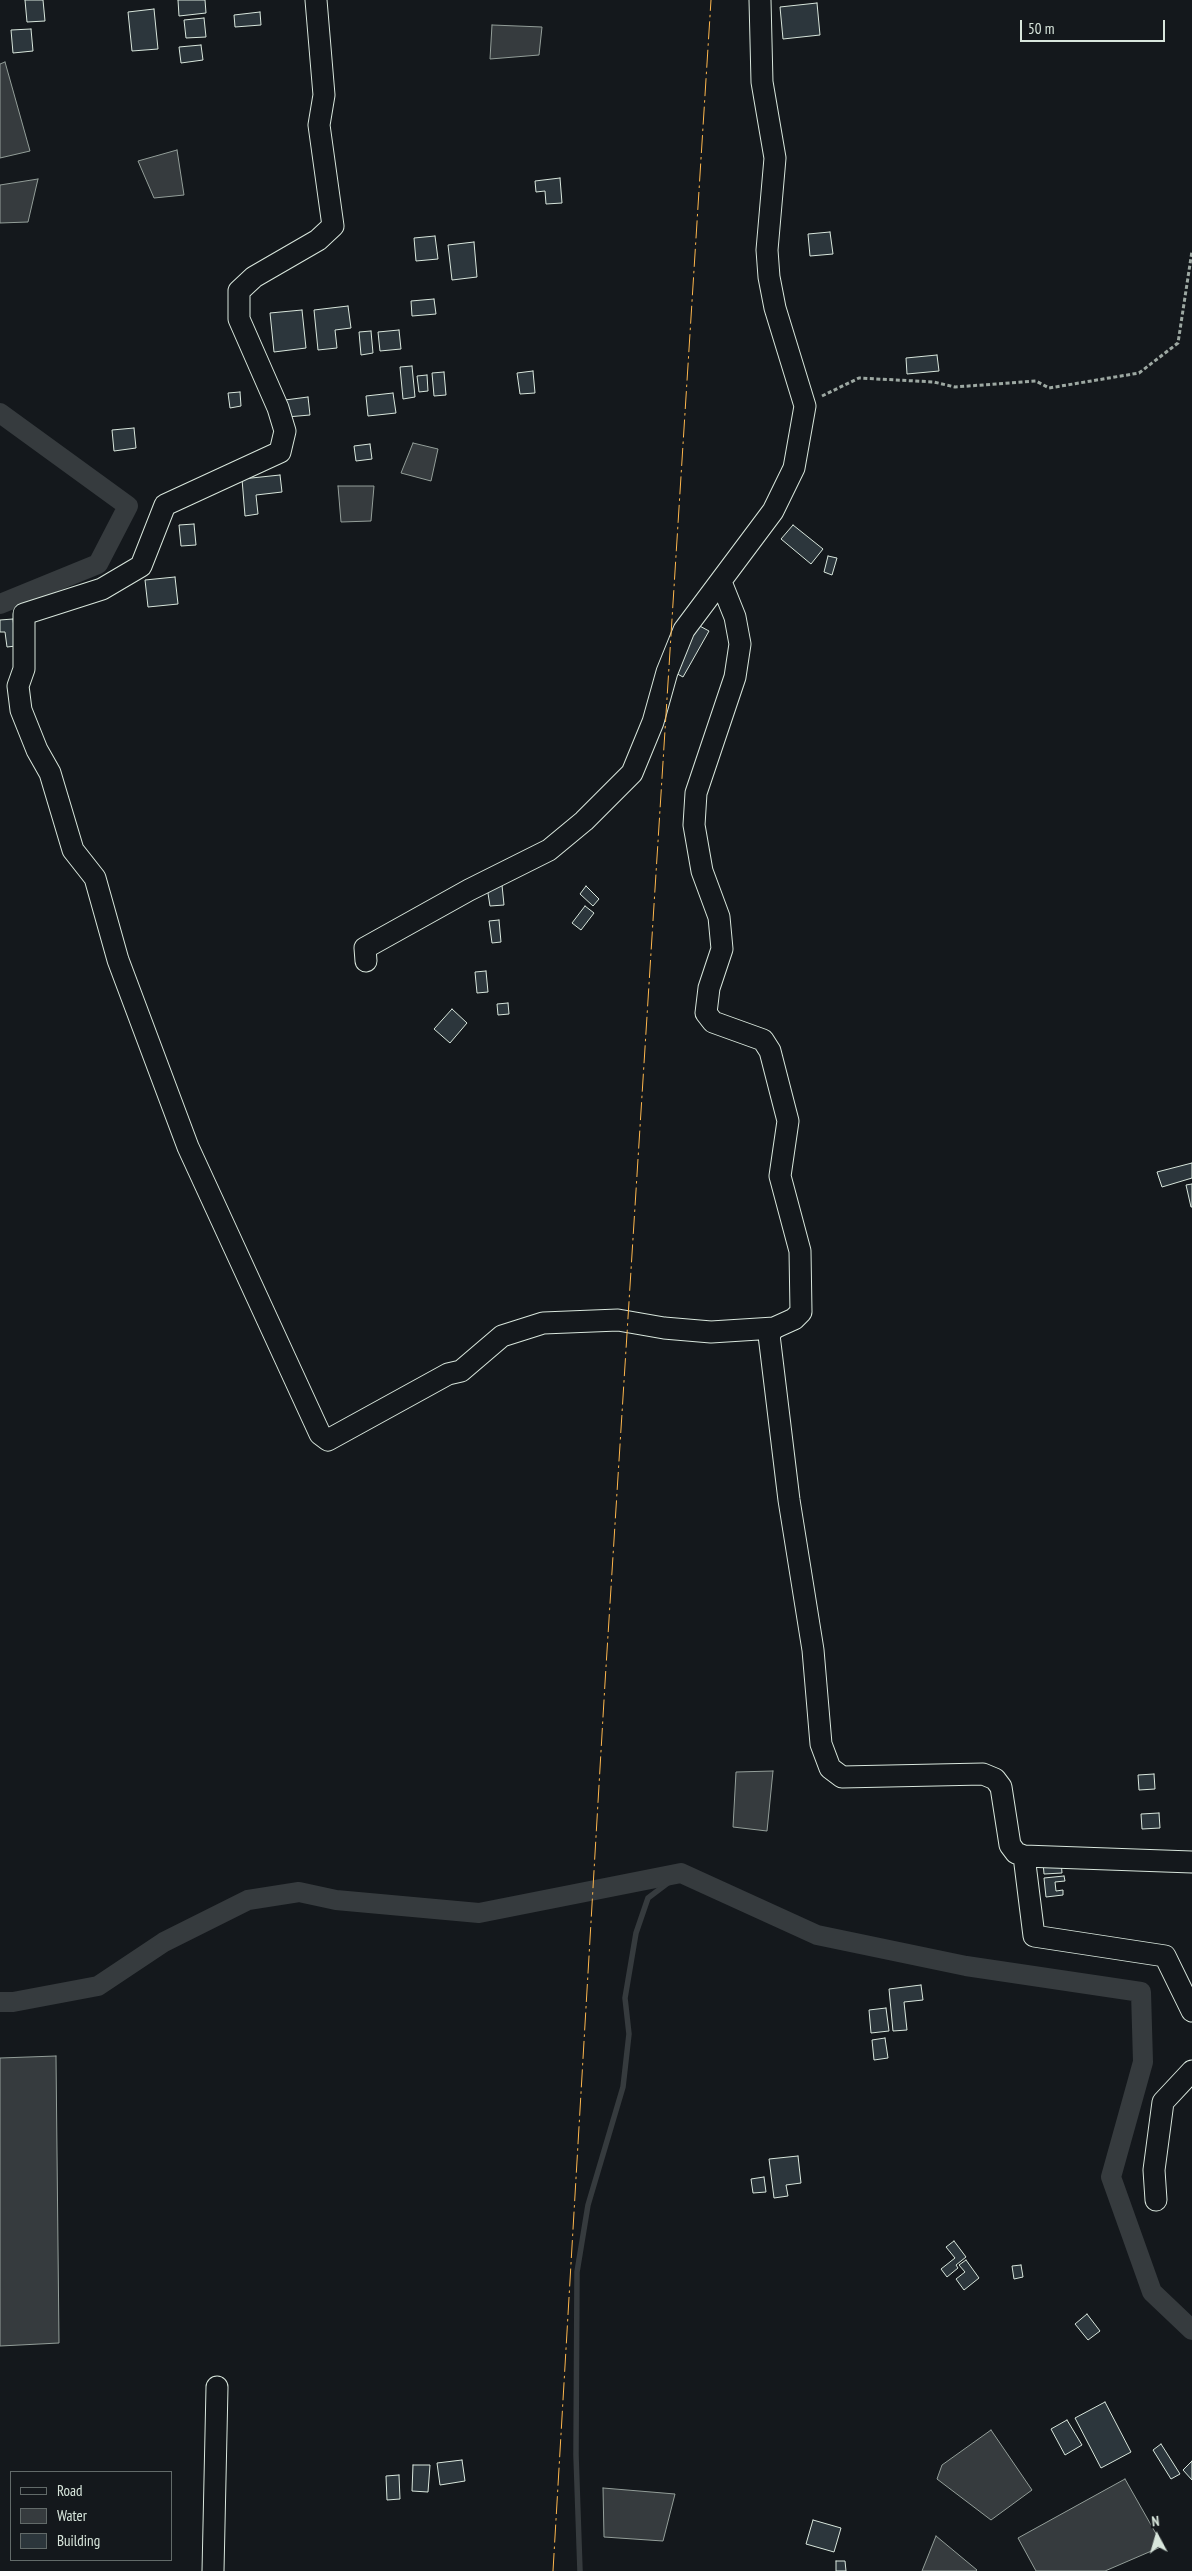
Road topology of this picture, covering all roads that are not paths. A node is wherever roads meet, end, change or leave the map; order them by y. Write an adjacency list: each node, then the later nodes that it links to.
1 (316, 0): 5 (street)
2 (760, 0): 3 (street)
3 (722, 582): 4 (street); 5 (street)
4 (366, 961)
5 (774, 1328): 6 (street)
6 (1024, 1856): 7 (street); 8 (street)
7 (1192, 1862)
8 (1192, 2011)
9 (1192, 2071): 10 (street)
10 (1156, 2200)
11 (217, 2387): 12 (street)
12 (213, 2571)

